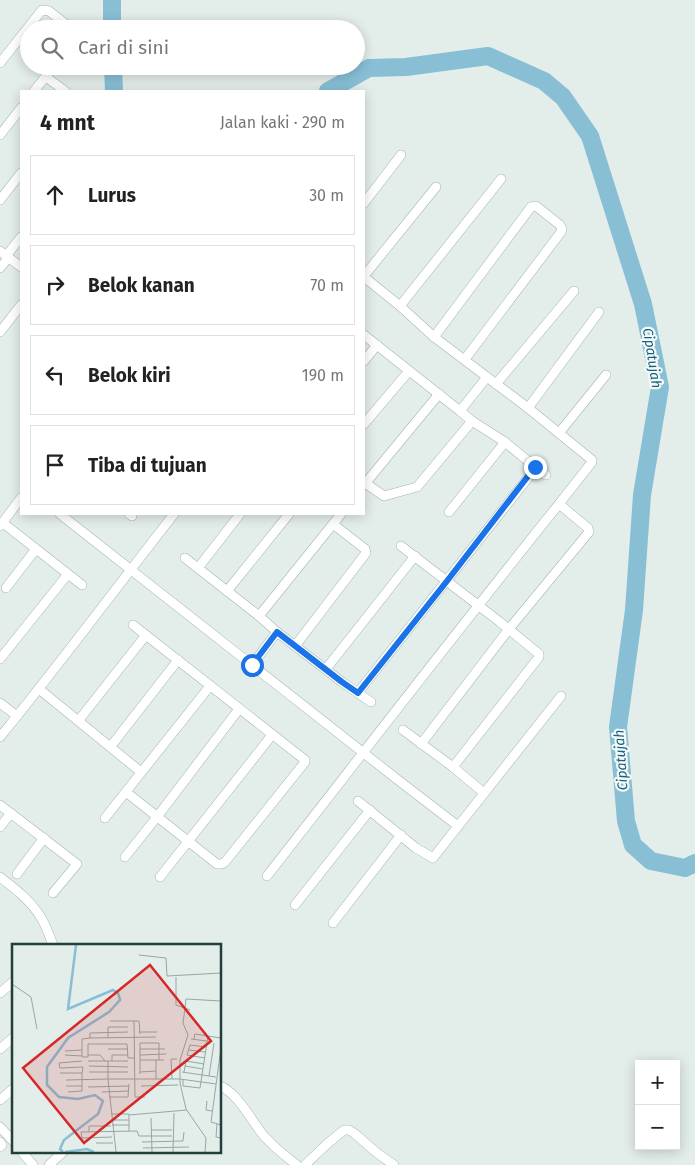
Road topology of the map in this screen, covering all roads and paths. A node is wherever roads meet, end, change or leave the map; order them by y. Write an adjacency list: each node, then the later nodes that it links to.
1 (34, 20): 2 (street)
2 (61, 20)
3 (20, 38): 4 (street)
4 (0, 63)
5 (46, 77): 6 (street); 7 (street)
6 (35, 90)
7 (64, 90)
8 (20, 109): 9 (street)
9 (0, 135)
10 (401, 155): 15 (street)
11 (20, 174): 14 (street)
12 (501, 180): 24 (street)
13 (436, 187): 20 (street)
14 (0, 200)
15 (365, 202)
16 (20, 238): 17 (street)
17 (5, 255): 18 (street); 19 (street)
18 (20, 266)
19 (0, 268)
20 (365, 276)
21 (365, 278): 24 (street)
22 (574, 291): 35 (street)
23 (20, 306): 26 (street)
24 (400, 306): 28 (street)
25 (599, 312): 37 (street)
26 (0, 332)
27 (365, 336): 29 (street)
28 (434, 337): 30 (street); 30 (street)
29 (377, 345): 31 (street); 32 (street)
30 (465, 359): 34 (street)
31 (365, 360)
32 (409, 371): 36 (street); 40 (street)
33 (606, 375): 41 (street)
34 (487, 377): 35 (street); 38 (street)
35 (496, 384): 37 (street)
36 (439, 394): 38 (street); 45 (street)
37 (528, 408): 41 (street)
38 (460, 411): 39 (street)
39 (472, 421): 42 (street); 45 (street)
40 (365, 423)
41 (559, 433): 47 (street)
42 (504, 442): 43 (street); 48 (street)
43 (535, 466): 44 (street); 63 (street)
44 (546, 475)
45 (365, 484)
46 (20, 499): 54 (street)
47 (559, 504): 67 (street); 70 (street)
48 (449, 512)
49 (61, 515): 61 (street)
50 (173, 515): 61 (street)
51 (239, 515): 60 (street)
52 (288, 515): 66 (street)
53 (340, 515): 55 (street)
54 (1, 524): 57 (street)
55 (333, 524): 68 (street); 73 (street)
56 (402, 546): 58 (street)
57 (36, 549): 62 (street); 65 (street)
58 (415, 556): 63 (street); 77 (street)
59 (185, 558): 60 (street)
60 (198, 568): 66 (street)
61 (131, 569): 76 (street); 79 (street)
62 (68, 574): 64 (street); 74 (street)
63 (447, 581): 67 (street); 80 (street)
64 (82, 585)
65 (6, 588)
66 (228, 592): 68 (street)
67 (478, 605): 70 (street); 92 (street)
68 (259, 616): 71 (street)
69 (133, 625): 72 (street)
70 (509, 629): 90 (street); 93 (street)
71 (277, 632): 73 (street); 76 (street)
72 (146, 635): 75 (street); 86 (street)
73 (295, 646): 77 (street)
74 (0, 659)
75 (178, 660): 78 (street); 91 (street)
76 (252, 665): 92 (street)
77 (326, 669): 80 (street)
78 (210, 686): 84 (street); 94 (street)
79 (39, 689): 85 (street); 86 (street)
80 (358, 693): 82 (street)
81 (561, 696): 96 (street)
82 (371, 702)
83 (0, 704): 85 (street)
84 (239, 709): 88 (street); 101 (street)
85 (17, 716): 89 (street)
86 (79, 720): 91 (street)
87 (403, 730): 90 (street)
88 (272, 735): 107 (street); 107 (street)
89 (0, 737)
90 (421, 744): 93 (street)
91 (111, 746): 94 (street)
92 (364, 753): 103 (street); 110 (street)
93 (453, 767): 96 (street)
94 (141, 772): 95 (street)
95 (126, 792): 101 (street); 102 (street)
96 (484, 793): 103 (street)
97 (358, 801): 99 (street)
98 (0, 805): 100 (street)
99 (370, 810): 105 (street); 114 (street)
100 (10, 813): 104 (street); 106 (street)
101 (157, 816): 107 (street); 108 (street)
102 (105, 818)
103 (458, 826): 105 (street)
104 (0, 827)
105 (401, 836): 115 (street)
106 (44, 838): 109 (street); 113 (street)
107 (188, 842): 112 (street)
108 (125, 857)
109 (17, 874)
110 (267, 876)
111 (0, 877): 116 (street)
112 (160, 877)
113 (53, 893)
114 (295, 905)
115 (333, 923)
116 (53, 944)
117 (12, 983): 118 (street)
118 (0, 993)
119 (12, 1038): 120 (street)
120 (0, 1049)
121 (221, 1086): 132 (street)
122 (12, 1090): 123 (street)
123 (0, 1100)
124 (0, 1127): 125 (street)
125 (12, 1140)
126 (0, 1142): 127 (street)
127 (0, 1147)
128 (23, 1152): 130 (street)
129 (63, 1152): 131 (street)
130 (33, 1165)
131 (49, 1165)
132 (297, 1165)
133 (305, 1165): 134 (street)
134 (394, 1165)

